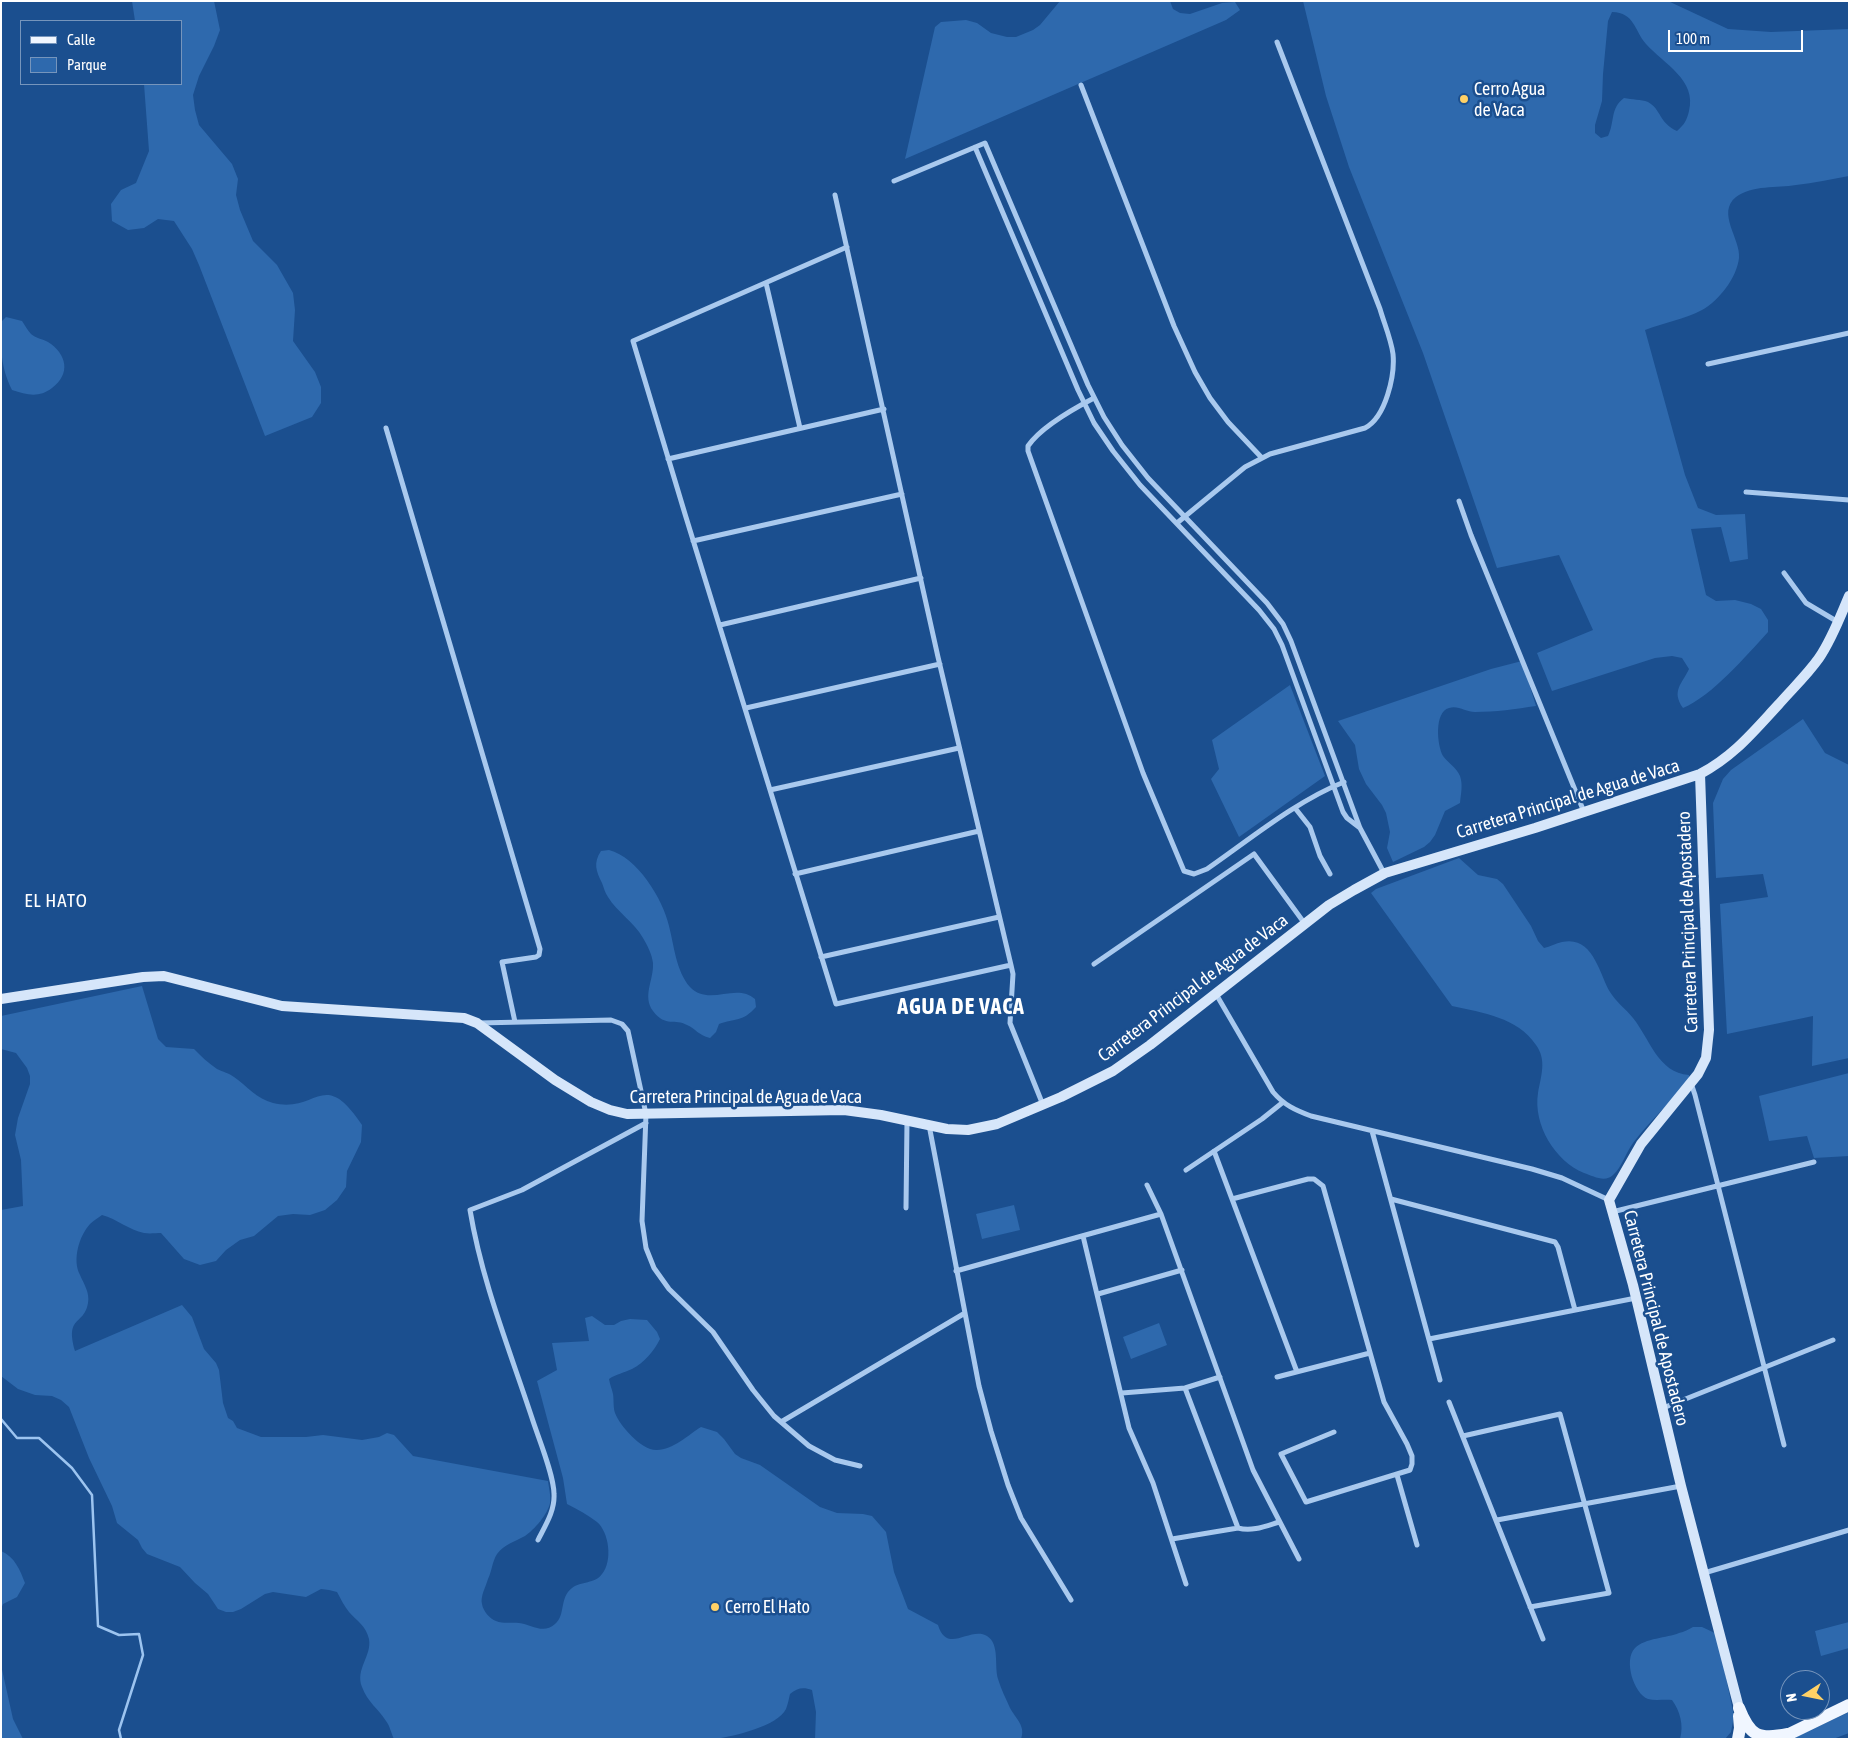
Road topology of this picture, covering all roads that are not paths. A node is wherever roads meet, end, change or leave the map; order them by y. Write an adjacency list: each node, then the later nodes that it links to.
1 (1277, 42): 16 (street)
2 (1081, 85): 16 (street)
3 (975, 147): 4 (street); 10 (street); 11 (street)
4 (894, 181)
5 (835, 195): 6 (street)
6 (847, 247): 7 (street); 12 (street)
7 (766, 283): 14 (street); 15 (street)
8 (1849, 333): 9 (street)
9 (1708, 364)
10 (1094, 398): 11 (street); 21 (street)
11 (1084, 403): 22 (street); 36 (street)
12 (884, 409): 14 (street); 18 (street)
13 (386, 428): 50 (street)
14 (800, 428): 15 (street)
15 (668, 458): 23 (street)
16 (1262, 458): 21 (street)
17 (1746, 492): 19 (street)
18 (902, 494): 23 (street); 25 (street)
19 (1849, 500)
20 (1459, 501): 37 (street)
21 (1185, 516): 22 (street); 33 (street)
22 (1177, 523): 34 (street)
23 (693, 541): 28 (street)
24 (1784, 573): 27 (street)
25 (921, 578): 28 (street); 29 (street)
26 (1849, 596): 27 (street)
27 (1838, 622): 32 (street)
28 (720, 625): 30 (street)
29 (940, 664): 30 (street); 31 (street)
30 (746, 708): 35 (street)
31 (959, 748): 35 (street); 39 (street)
32 (1700, 774): 37 (street, Carretera Principal de Agua de Vaca); 52 (street, Carretera Principal de Apostadero)
33 (1344, 782): 34 (street); 38 (street)
34 (1334, 786): 36 (street); 38 (street)
35 (770, 790): 40 (street)
36 (1295, 808): 41 (street)
37 (1584, 812): 42 (street, Carretera Principal de Agua de Vaca)
38 (1360, 828): 42 (street)
39 (979, 831): 40 (street); 43 (street)
40 (796, 874): 45 (street)
41 (1330, 874)
42 (1384, 874): 44 (street, Carretera Principal de Agua de Vaca)
43 (1000, 917): 45 (street); 47 (street)
44 (1305, 924): 46 (street); 48 (street, Carretera Principal de Agua de Vaca)
45 (821, 957): 47 (street)
46 (1094, 964)
47 (1011, 965): 54 (street)
48 (1216, 993): 53 (street); 54 (street, Carretera Principal de Agua de Vaca)
49 (1, 999): 51 (street, Carretera Principal de Agua de Vaca)
50 (515, 1022): 51 (street); 55 (street)
51 (478, 1023): 55 (street, Carretera Principal de Agua de Vaca)
52 (1691, 1083): 63 (street); 66 (street, Carretera Principal de Apostadero)
53 (1282, 1103): 58 (street); 59 (street)
54 (1043, 1105): 57 (street, Carretera Principal de Agua de Vaca)
55 (646, 1118): 56 (street, Carretera Principal de Agua de Vaca); 89 (street); 102 (street)
56 (907, 1120): 57 (street, Carretera Principal de Agua de Vaca); 67 (street)
57 (929, 1125): 72 (street)
58 (1372, 1131): 65 (street); 66 (street)
59 (1214, 1151): 61 (street); 64 (street)
60 (1814, 1162): 63 (street)
61 (1186, 1170)
62 (1147, 1185): 69 (street)
63 (1718, 1186): 68 (street); 80 (street)
64 (1232, 1199): 79 (street); 81 (street)
65 (1391, 1199): 75 (street); 77 (street)
66 (1609, 1200): 68 (street, Carretera Principal de Apostadero)
67 (906, 1208)
68 (1612, 1212): 74 (street, Carretera Principal de Apostadero)
69 (1162, 1214): 70 (street); 71 (street)
70 (1083, 1236): 72 (street); 73 (street)
71 (1182, 1270): 73 (street); 82 (street)
72 (956, 1271): 76 (street)
73 (1098, 1294): 86 (street)
74 (1636, 1298): 75 (street); 88 (street, Carretera Principal de Apostadero)
75 (1575, 1310): 77 (street)
76 (965, 1313): 89 (street); 107 (street)
77 (1429, 1338): 84 (street)
78 (1833, 1340): 80 (street)
79 (1370, 1353): 81 (street); 94 (street)
80 (1764, 1368): 88 (street); 92 (street)
81 (1297, 1372): 83 (street)
82 (1220, 1377): 85 (street); 98 (street)
83 (1277, 1377)
84 (1440, 1380)
85 (1185, 1388): 86 (street); 99 (street)
86 (1122, 1393): 101 (street)
87 (1449, 1402): 91 (street)
88 (1662, 1408): 95 (street, Carretera Principal de Apostadero)
89 (781, 1422): 93 (street)
90 (1334, 1432): 94 (street)
91 (1463, 1436): 96 (street); 97 (street)
92 (1784, 1445)
93 (860, 1466)
94 (1397, 1475): 103 (street)
95 (1681, 1486): 96 (street); 105 (street, Carretera Principal de Apostadero)
96 (1585, 1504): 97 (street); 108 (street)
97 (1497, 1520): 108 (street)
98 (1280, 1522): 99 (street); 104 (street)
99 (1238, 1528): 101 (street)
100 (1849, 1530): 105 (street)
101 (1172, 1539): 106 (street)
102 (538, 1540)
103 (1417, 1545)
104 (1299, 1559)
105 (1703, 1573): 111 (street, Carretera Principal de Apostadero)
106 (1186, 1584)
107 (1071, 1600)
108 (1530, 1607): 109 (street)
109 (1543, 1639)
110 (1849, 1705): 112 (main road)
111 (1739, 1708): 112 (main road); 113 (main road)
112 (1791, 1733): 114 (main road)
113 (1738, 1739)
114 (1779, 1739)

